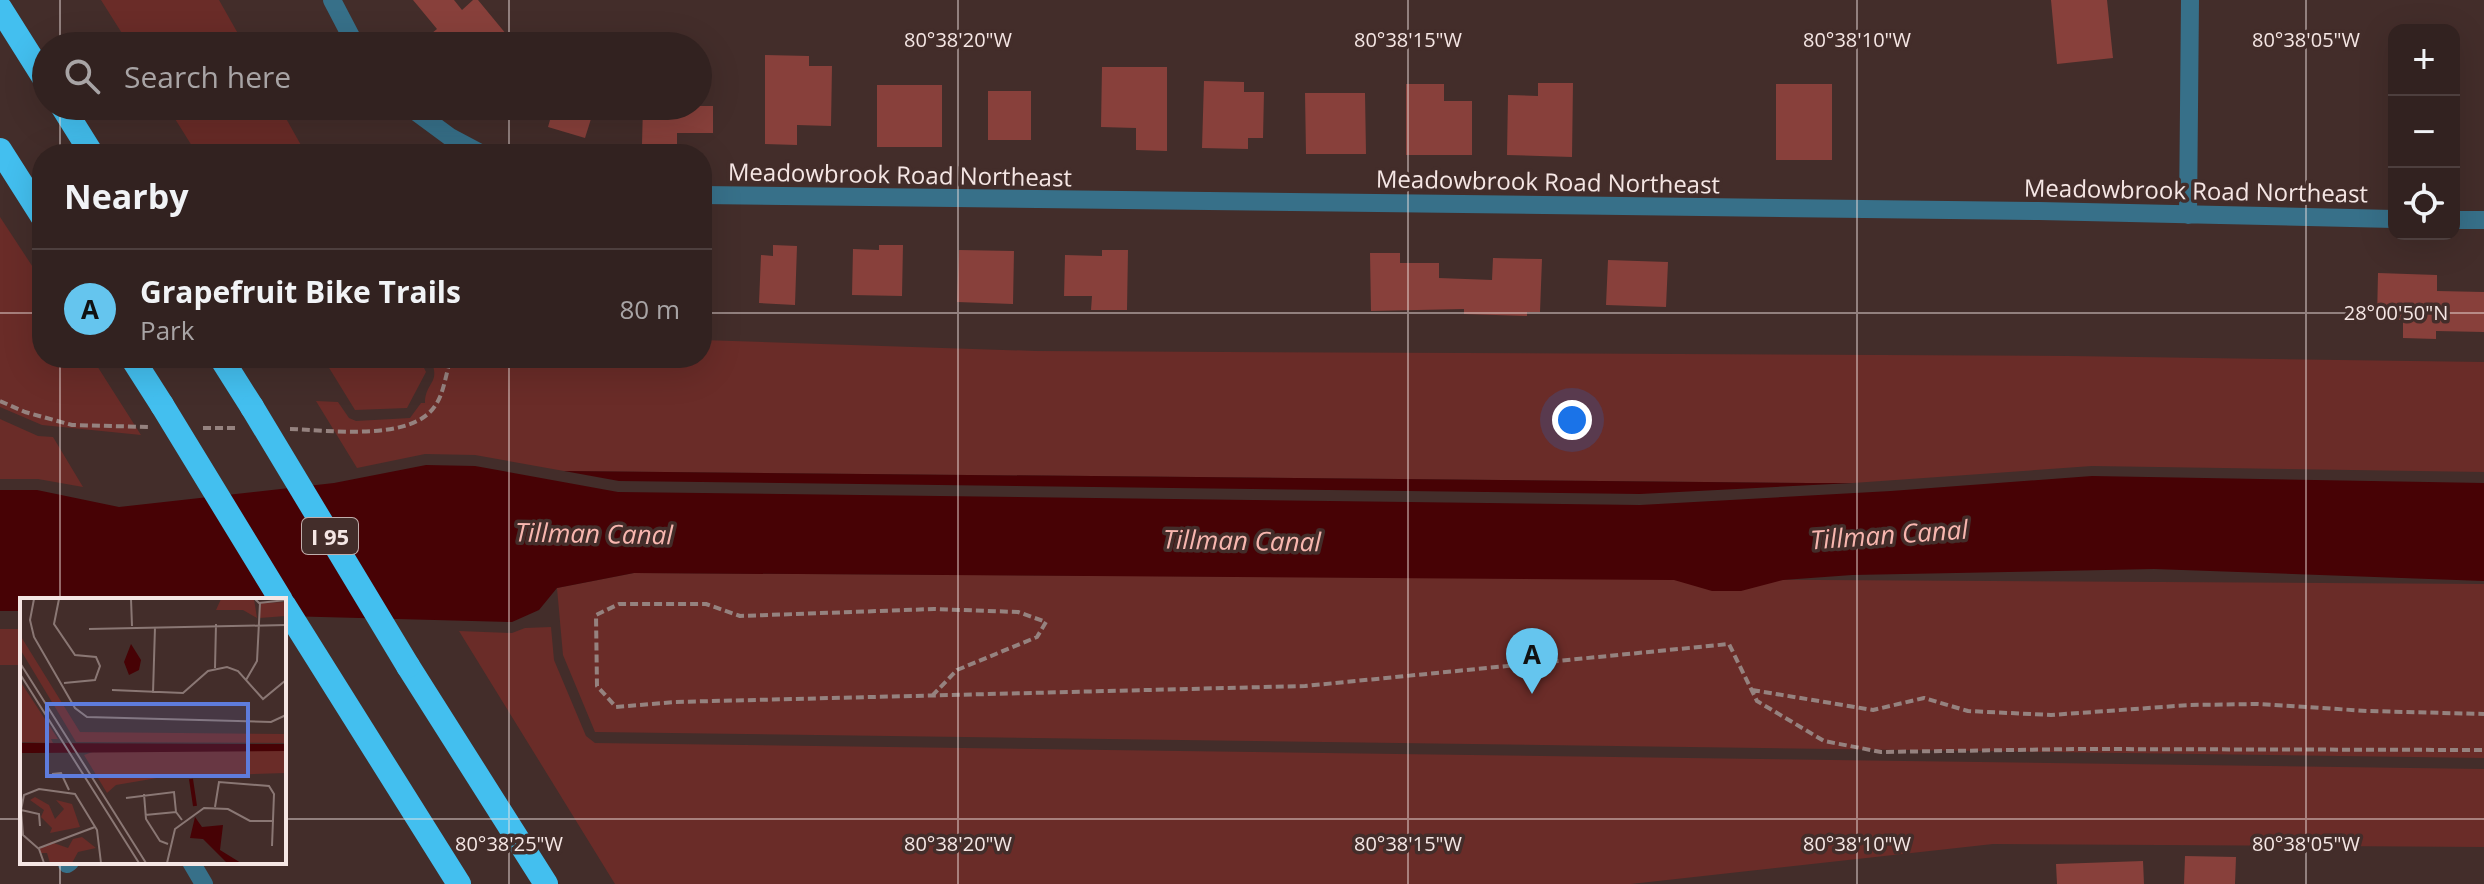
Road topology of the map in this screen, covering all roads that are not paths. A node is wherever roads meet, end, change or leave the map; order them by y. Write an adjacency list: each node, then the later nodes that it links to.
1 (332, 0): 4 (street)
2 (2190, 0): 13 (street)
3 (0, 8): 5 (highway)
4 (349, 32)
5 (32, 59)
6 (71, 120): 8 (highway)
7 (427, 120): 9 (street)
8 (86, 144)
9 (463, 144)
10 (0, 150): 12 (highway)
11 (712, 195): 13 (street, Meadowbrook Road Northeast)
12 (32, 200)
13 (2188, 215): 14 (street, Meadowbrook Road Northeast)
14 (2388, 219)
15 (2460, 220): 16 (street)
16 (2484, 220)
17 (138, 368): 19 (highway, bridge)
18 (227, 368): 24 (highway, I 95, bridge)
19 (280, 598)
20 (286, 608): 23 (highway)
21 (192, 864): 22 (street)
22 (204, 884)
23 (459, 884)
24 (546, 884)

